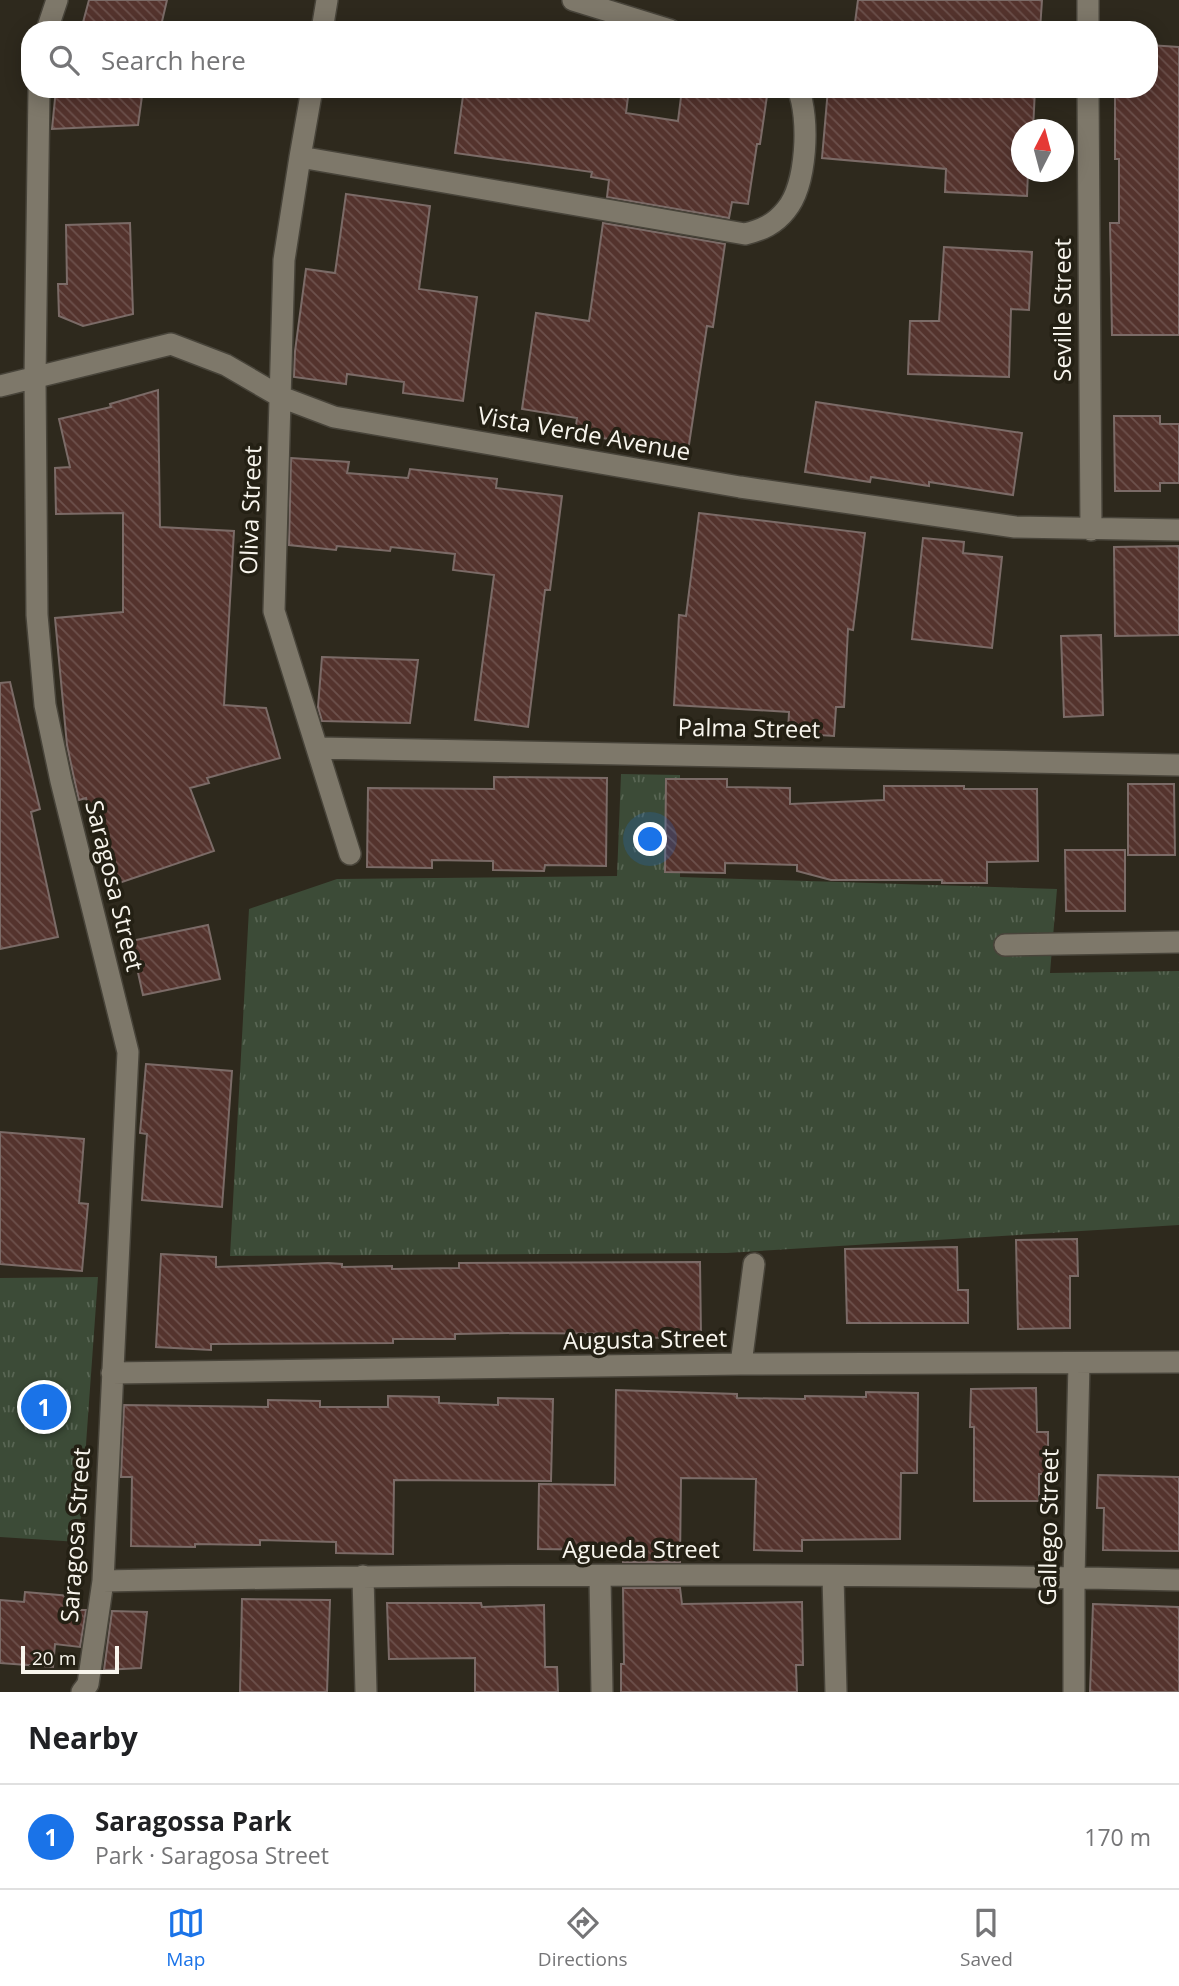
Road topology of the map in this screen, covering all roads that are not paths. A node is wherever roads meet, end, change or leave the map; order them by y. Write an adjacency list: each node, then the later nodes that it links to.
1 (57, 0): 5 (street)
2 (327, 0): 6 (street)
3 (573, 0): 7 (street)
4 (1088, 0): 8 (street)
5 (50, 21)
6 (324, 21)
7 (641, 21)
8 (1088, 21)
9 (40, 98): 14 (street, Saragosa Street)
10 (310, 98): 13 (street, Oliva Street)
11 (802, 98): 13 (street)
12 (1088, 98): 17 (street, Seville Street)
13 (300, 157): 16 (street, Oliva Street)
14 (35, 378): 15 (street, Vista Verde Avenue); 16 (street, Vista Verde Avenue); 28 (street, Saragosa Street)
15 (0, 386)
16 (281, 397): 17 (street, Vista Verde Avenue); 19 (street, Oliva Street)
17 (1091, 530): 18 (street, Vista Verde Avenue)
18 (1179, 530)
19 (318, 747): 20 (street, Palma Street); 21 (street, Oliva Street)
20 (1179, 765)
21 (350, 855)
22 (1179, 942): 23 (street)
23 (1006, 945)
24 (754, 1264): 27 (street)
25 (1179, 1362): 26 (street, Augusta Street)
26 (1079, 1363): 27 (street, Augusta Street); 32 (street, Gallego Street)
27 (741, 1364): 28 (street, Augusta Street)
28 (112, 1373): 34 (street, Saragosa Street)
29 (363, 1576): 31 (street, Agueda Street); 34 (street, Agueda Street); 36 (street)
30 (834, 1576): 31 (street, Agueda Street); 32 (street, Agueda Street); 38 (street)
31 (600, 1577): 37 (street)
32 (1074, 1578): 33 (street, Agueda Street); 39 (street, Gallego Street)
33 (1179, 1580)
34 (103, 1581): 35 (street, Saragosa Street)
35 (82, 1692)
36 (366, 1692)
37 (603, 1692)
38 (836, 1692)
39 (1074, 1692)

